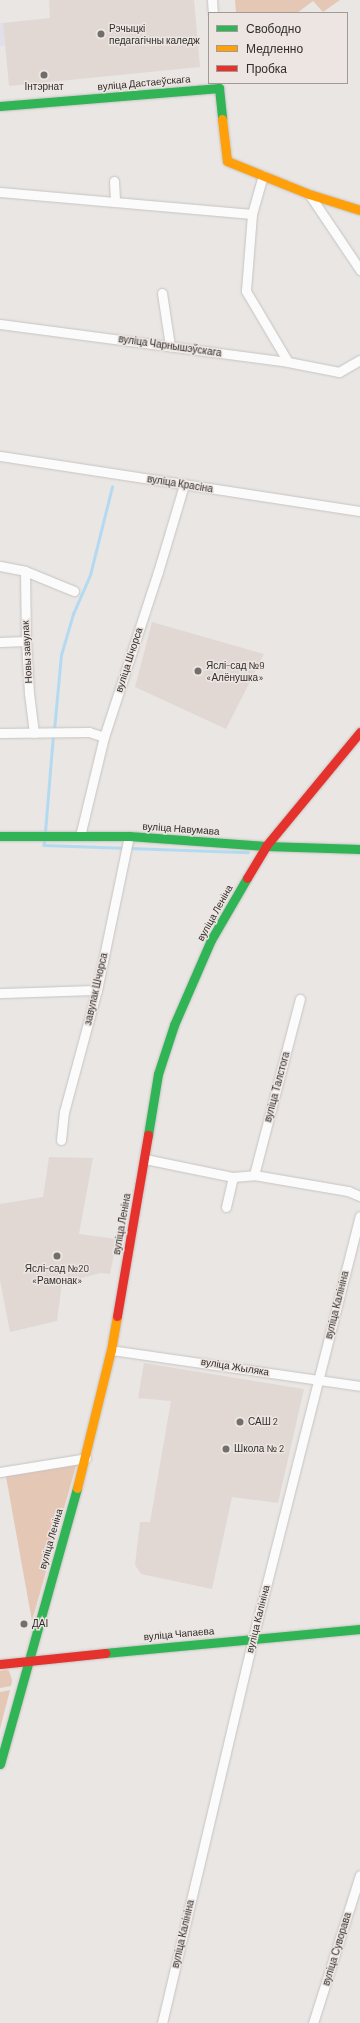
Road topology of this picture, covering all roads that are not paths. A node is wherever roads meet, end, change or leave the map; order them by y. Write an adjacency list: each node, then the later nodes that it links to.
1 (212, 0): 2 (street)
2 (213, 12)
3 (219, 85): 4 (street, вуліца Дастаеўскага); 5 (street, вуліца Дастаеўскага)
4 (0, 106)
5 (263, 175): 8 (street, вуліца Дастаеўскага); 11 (street)
6 (114, 181): 9 (street)
7 (0, 192): 9 (street)
8 (309, 194): 10 (street, вуліца Дастаеўскага); 12 (street)
9 (115, 202): 11 (street)
10 (360, 210)
11 (252, 214): 17 (street)
12 (360, 270)
13 (162, 293): 15 (street)
14 (0, 324): 15 (street, вуліца Чарнышэўскага)
15 (170, 346): 17 (street, вуліца Чарнышэўскага)
16 (360, 360): 17 (street, вуліца Чарнышэўскага)
17 (288, 362)
18 (0, 456): 19 (street, вуліца Красіна)
19 (184, 485): 20 (street, вуліца Красіна); 29 (street, вуліца Шчорса)
20 (360, 511)
21 (0, 566): 22 (street)
22 (25, 571): 23 (street); 24 (street, Новы завулак)
23 (74, 591)
24 (26, 641): 25 (street); 28 (street, Новы завулак)
25 (0, 642)
26 (360, 732): 33 (street, вуліца Леніна)
27 (0, 733): 28 (street)
28 (34, 733): 29 (street)
29 (104, 737): 31 (street, вуліца Шчорса)
30 (0, 836): 31 (street, вуліца Навумава)
31 (80, 836): 32 (street, вуліца Навумава)
32 (129, 836): 33 (street, вуліца Навумава); 35 (street, завулак Шчорса)
33 (266, 846): 34 (street, вуліца Навумава); 39 (street, вуліца Леніна)
34 (360, 848)
35 (97, 990): 36 (street); 38 (street, завулак Шчорса)
36 (0, 993)
37 (300, 999): 40 (street, вуліца Талстога)
38 (61, 1140)
39 (145, 1159): 41 (street); 45 (street, вуліца Леніна)
40 (254, 1175): 41 (street); 42 (street)
41 (233, 1177): 43 (street)
42 (360, 1196)
43 (226, 1207)
44 (360, 1216): 46 (street, вуліца Калініна)
45 (111, 1350): 46 (street, вуліца Жыляка); 48 (street, вуліца Леніна)
46 (318, 1380): 47 (street, вуліца Жыляка); 51 (street, вуліца Калініна)
47 (360, 1386)
48 (86, 1458): 49 (street); 52 (street, вуліца Леніна)
49 (0, 1472)
50 (360, 1629): 51 (street, вуліца Чапаева)
51 (253, 1638): 52 (street, вуліца Чапаева); 56 (street, вуліца Калініна)
52 (28, 1660): 53 (street, вуліца Чапаева); 54 (street, вуліца Леніна)
53 (0, 1664)
54 (0, 1764)
55 (360, 1875): 57 (street, вуліца Суворава)
56 (162, 2023)
57 (313, 2023)

